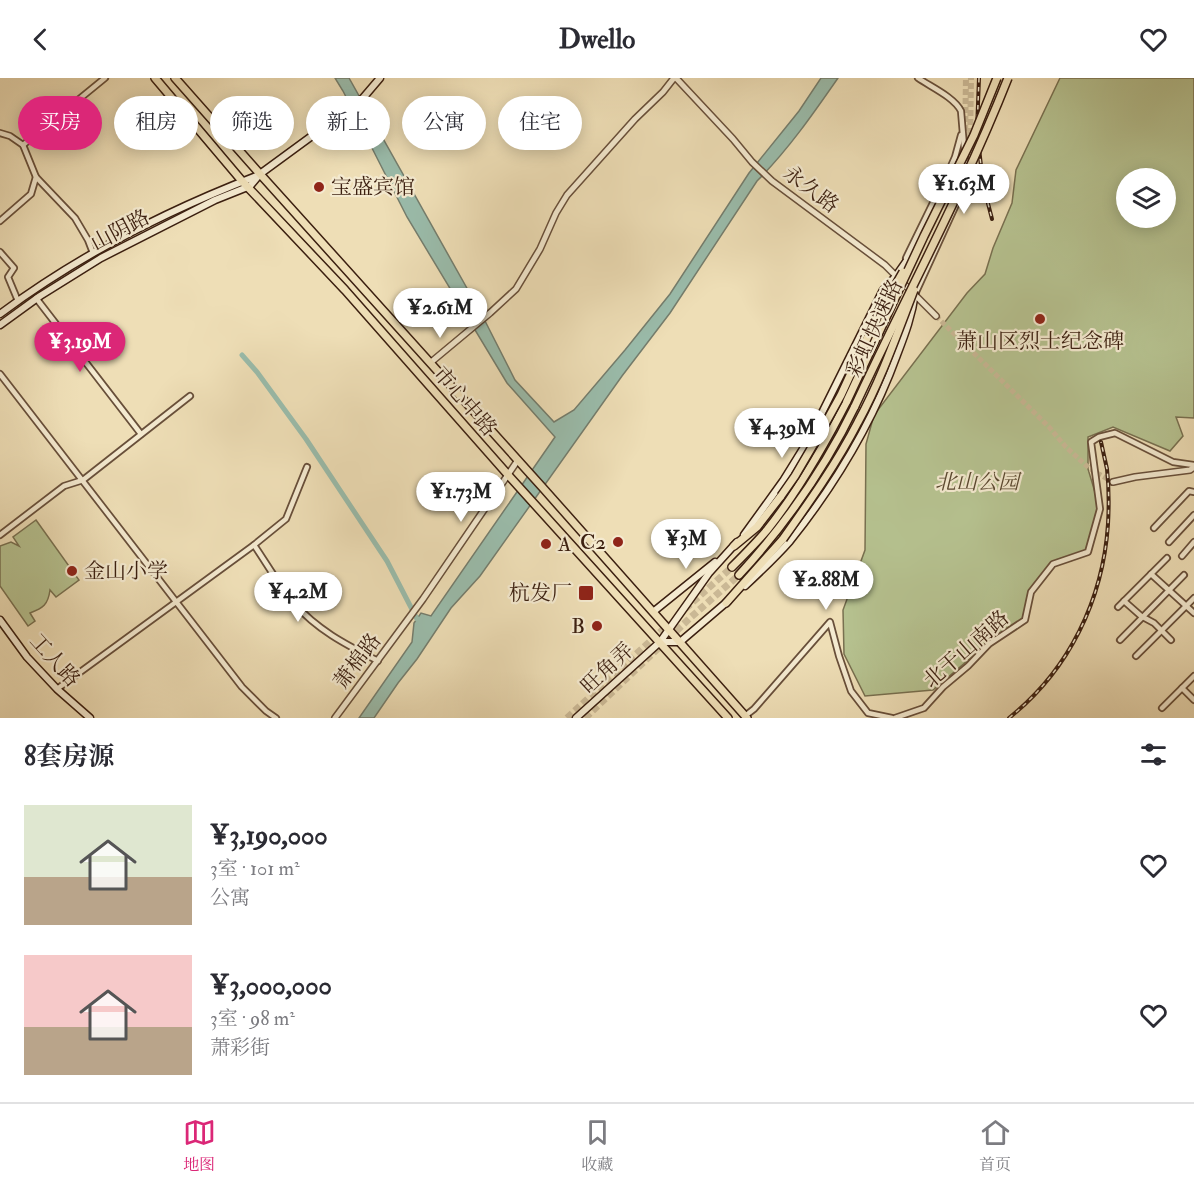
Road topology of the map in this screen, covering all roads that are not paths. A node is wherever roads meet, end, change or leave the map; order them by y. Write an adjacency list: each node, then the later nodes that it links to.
1 (105, 78): 11 (street)
2 (155, 78): 20 (main road, 市心中路)
3 (175, 78): 16 (main road, 市心中路)
4 (380, 78): 16 (main road, 山阴路)
5 (675, 78): 26 (street, 永久路); 33 (street)
6 (918, 78): 10 (street)
7 (930, 78): 10 (street)
8 (997, 78): 22 (main road, 彩虹快速路, bridge)
9 (1008, 78): 23 (main road, 彩虹快速路, bridge)
10 (926, 83): 12 (street)
11 (83, 96)
12 (962, 126): 26 (street); 27 (street)
13 (0, 133): 14 (street)
14 (18, 142)
15 (25, 150): 18 (street)
16 (260, 174): 20 (main road, 山阴路); 33 (main road, 市心中路)
17 (952, 174): 26 (main road)
18 (36, 177): 21 (street); 25 (street)
19 (961, 178): 27 (main road)
20 (245, 184): 25 (main road, 山阴路); 28 (main road, 山阴路); 40 (main road, 市心中路)
21 (0, 221)
22 (924, 237): 50 (main road, bridge); 53 (main road, 彩虹快速路, bridge)
23 (934, 241): 55 (main road, 彩虹快速路, bridge); 61 (main road, bridge)
24 (0, 252): 29 (street)
25 (93, 253): 29 (main road, 山阴路)
26 (896, 276): 27 (street, 永久路); 50 (main road)
27 (914, 295): 31 (street, 永久路); 61 (main road)
28 (36, 298): 32 (main road, 山阴路); 36 (street)
29 (18, 301): 30 (main road, 山阴路)
30 (0, 314)
31 (936, 316)
32 (0, 325)
33 (430, 363): 37 (main road, 市心中路)
34 (0, 374): 41 (street)
35 (190, 396): 36 (street)
36 (141, 434): 41 (street)
37 (518, 460): 40 (street); 64 (main road, 市心中路)
38 (1194, 466): 42 (street); 87 (street, 北干山南路)
39 (307, 467): 49 (street)
40 (509, 476): 72 (main road, 市心中路); 75 (street, 萧棉路)
41 (83, 480): 46 (street); 60 (street)
42 (1113, 482)
43 (1194, 492): 45 (street)
44 (1194, 515): 47 (street)
45 (1154, 528)
46 (0, 535)
47 (1169, 542)
48 (1194, 542): 51 (street)
49 (254, 545): 60 (street); 75 (street)
50 (734, 546): 64 (main road); 68 (main road, 旺角弄)
51 (1182, 556)
52 (1167, 558): 54 (street)
53 (732, 567)
54 (1151, 574): 57 (street); 59 (street)
55 (739, 575)
56 (1184, 575): 57 (street)
57 (1169, 591): 62 (street); 66 (street)
58 (1194, 598): 62 (street)
59 (1124, 600): 63 (street); 66 (street)
60 (177, 602): 78 (street); 83 (street)
61 (726, 603): 73 (main road)
62 (1186, 606): 65 (street); 69 (street)
63 (1118, 607)
64 (653, 612): 68 (main road, 市心中路)
65 (1194, 613)
66 (1143, 617): 69 (street); 70 (street)
67 (0, 620): 78 (main road, 工人路)
68 (669, 630): 72 (main road, 旺角弄); 73 (main road, 市心中路)
69 (1161, 631): 71 (street); 74 (street)
70 (1120, 640)
71 (1171, 640)
72 (660, 642): 73 (main road); 85 (main road, 旺角弄); 86 (main road, 市心中路)
73 (680, 642): 81 (main road, 市心中路)
74 (1136, 656)
75 (378, 661): 84 (street, 萧棉路)
76 (1194, 676): 77 (street)
77 (1182, 688): 79 (street); 80 (street)
78 (57, 689): 82 (main road, 工人路)
79 (1194, 700)
80 (1162, 708)
81 (746, 717): 87 (street, 北干山南路)
82 (90, 718)
83 (276, 718)
84 (335, 718)
85 (576, 718)
86 (728, 718)
87 (893, 718)

